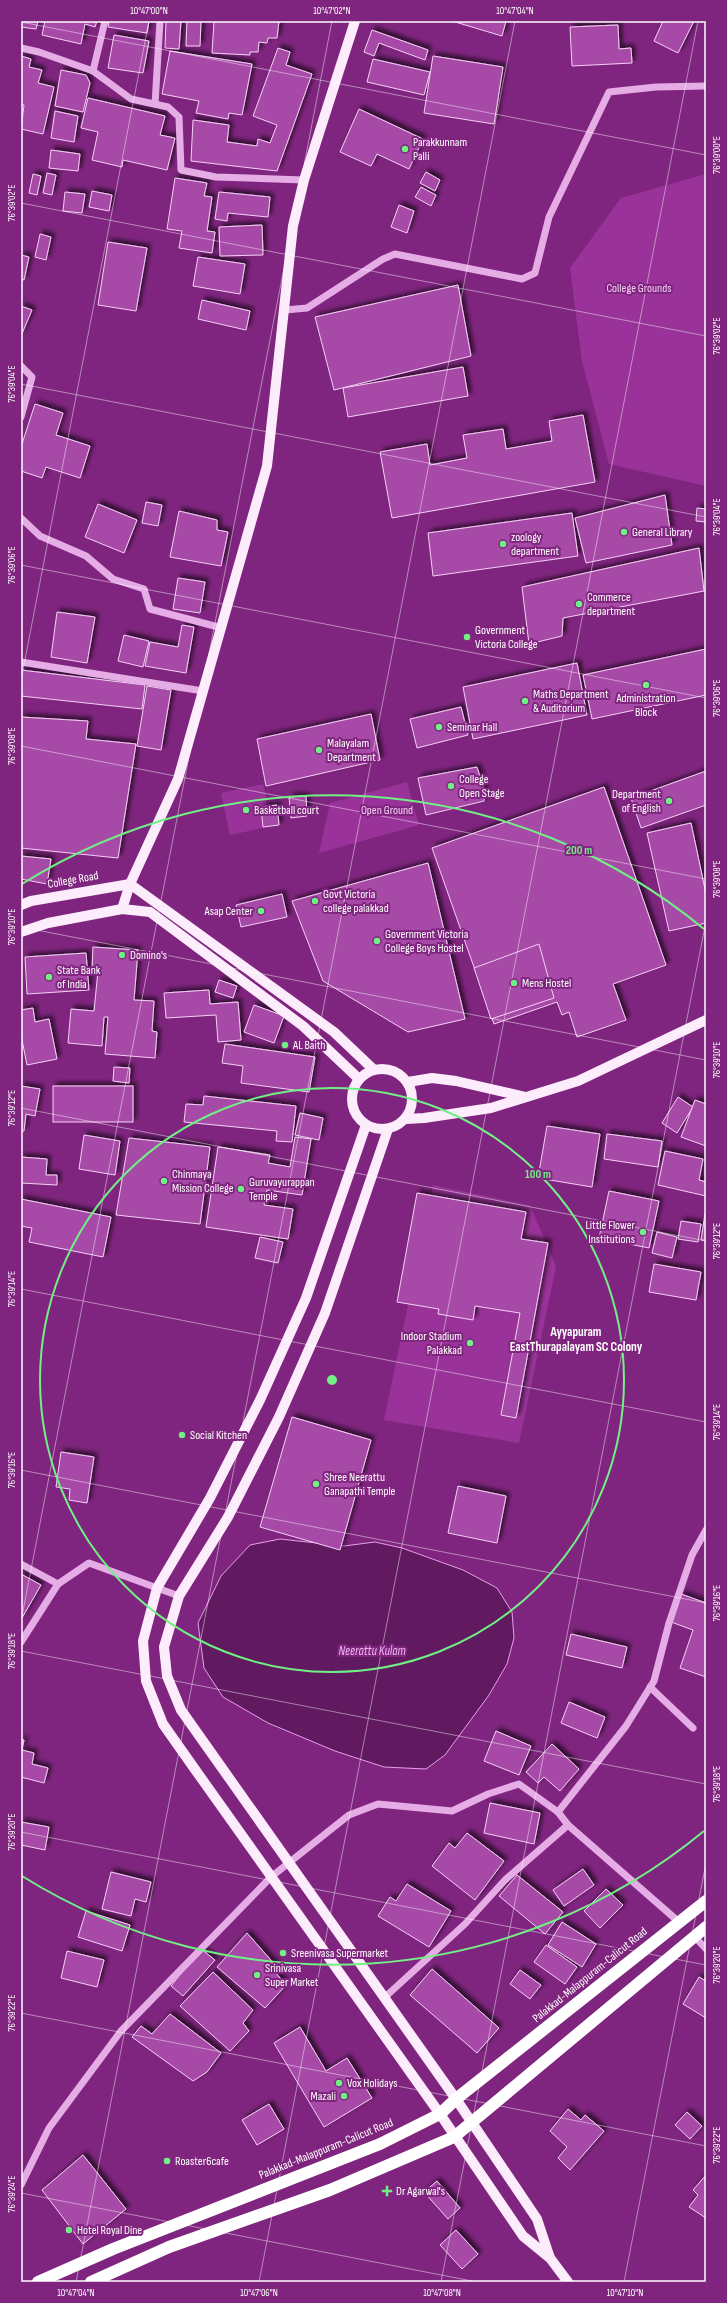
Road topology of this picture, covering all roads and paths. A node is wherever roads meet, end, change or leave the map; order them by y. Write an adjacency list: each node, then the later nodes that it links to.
1 (105, 21): 5 (street)
2 (160, 21): 7 (street)
3 (354, 21): 8 (main road)
4 (21, 48): 5 (street)
5 (93, 71): 7 (street)
6 (706, 86): 9 (street)
7 (154, 104): 8 (street)
8 (304, 180): 9 (main road)
9 (286, 310): 13 (main road)
10 (21, 366): 11 (street)
11 (21, 417)
12 (21, 518): 13 (street)
13 (222, 628): 15 (main road)
14 (21, 662): 15 (street)
15 (203, 691): 16 (main road)
16 (130, 884): 17 (main road, College Road); 18 (main road); 21 (main road)
17 (21, 905)
18 (122, 909): 19 (main road); 22 (main road)
19 (21, 932)
20 (706, 1020): 24 (main road)
21 (373, 1070): 22 (main road); 23 (main road)
22 (359, 1079): 26 (main road)
23 (408, 1082): 24 (main road); 25 (main road)
24 (526, 1097): 25 (main road)
25 (406, 1119): 27 (main road)
26 (366, 1125): 27 (main road); 31 (main road)
27 (388, 1129): 32 (main road)
28 (706, 1530): 34 (street)
29 (21, 1564): 30 (street)
30 (58, 1584): 31 (street); 33 (street)
31 (157, 1588): 32 (street); 39 (main road)
32 (179, 1596): 38 (main road)
33 (21, 1642)
34 (650, 1687): 35 (street); 36 (street)
35 (692, 1728)
36 (558, 1812): 37 (street); 38 (street)
37 (568, 1825): 41 (street); 45 (street)
38 (289, 1864): 39 (street); 45 (main road)
39 (271, 1877): 47 (main road); 50 (street)
40 (706, 1902): 41 (highway, Palakkad-Malappuram-Calicut Road)
41 (678, 1922): 46 (highway, Palakkad-Malappuram-Calicut Road)
42 (706, 1928): 43 (highway)
43 (694, 1936): 44 (street); 48 (highway)
44 (706, 1949)
45 (384, 1998): 46 (main road)
46 (456, 2099): 47 (highway, Palakkad-Malappuram-Calicut Road); 48 (main road)
47 (440, 2114): 49 (main road); 52 (highway, Palakkad-Malappuram-Calicut Road)
48 (471, 2123): 49 (highway); 51 (main road)
49 (454, 2137): 51 (main road); 53 (highway)
50 (21, 2185)
51 (550, 2258): 54 (main road)
52 (38, 2282)
53 (92, 2282)
54 (568, 2282)

